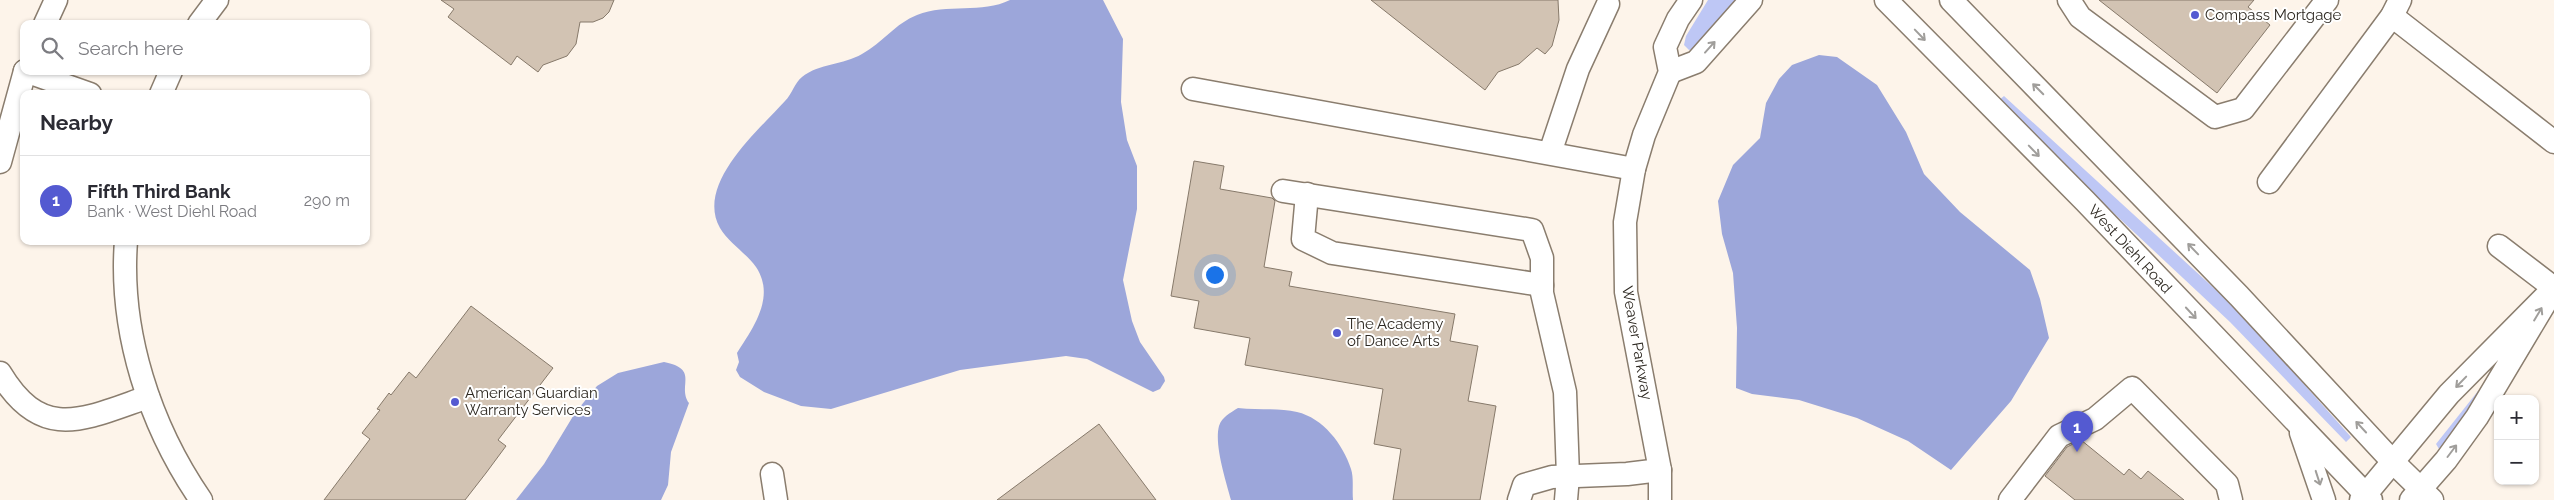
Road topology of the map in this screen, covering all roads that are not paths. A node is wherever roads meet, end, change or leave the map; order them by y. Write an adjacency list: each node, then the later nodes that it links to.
1 (56, 0): 11 (street)
2 (217, 0): 12 (street)
3 (1691, 0): 13 (street)
4 (1751, 0): 13 (street, one-way to 4)
5 (1886, 0): 33 (street, West Diehl Road, one-way to 33)
6 (1951, 0): 34 (street, one-way to 6)
7 (2069, 0): 8 (street)
8 (2327, 0)
9 (1608, 4): 21 (street)
10 (2396, 8): 20 (street); 24 (street)
11 (47, 20)
12 (203, 20)
13 (1670, 72): 23 (street, Weaver Parkway)
14 (24, 75): 22 (street)
15 (36, 75): 18 (street)
16 (170, 75): 19 (street)
17 (1192, 89): 21 (street)
18 (79, 90)
19 (163, 90)
20 (2554, 142)
21 (1550, 152): 23 (street)
22 (0, 162)
23 (1634, 169): 35 (street, Weaver Parkway)
24 (2269, 182)
25 (1283, 191): 26 (street)
26 (1307, 194): 29 (street); 29 (street)
27 (126, 245): 32 (street)
28 (2499, 246): 30 (street)
29 (1542, 285): 37 (street)
30 (2554, 288): 34 (street, one-way to 34); 38 (street, one-way to 30)
31 (0, 373): 32 (street)
32 (148, 397): 40 (street)
33 (2297, 423): 39 (street, West Diehl Road); 47 (street, one-way to 47)
34 (2394, 463): 38 (street); 39 (street)
35 (1660, 470): 37 (street); 44 (street, Weaver Parkway)
36 (772, 474): 41 (street)
37 (1568, 476): 42 (street); 43 (street)
38 (2421, 496)
39 (2366, 498)
40 (201, 500)
41 (776, 500)
42 (1519, 500)
43 (1566, 500)
44 (1660, 500)
45 (2010, 500): 46 (street)
46 (2231, 500)
47 (2324, 500)

